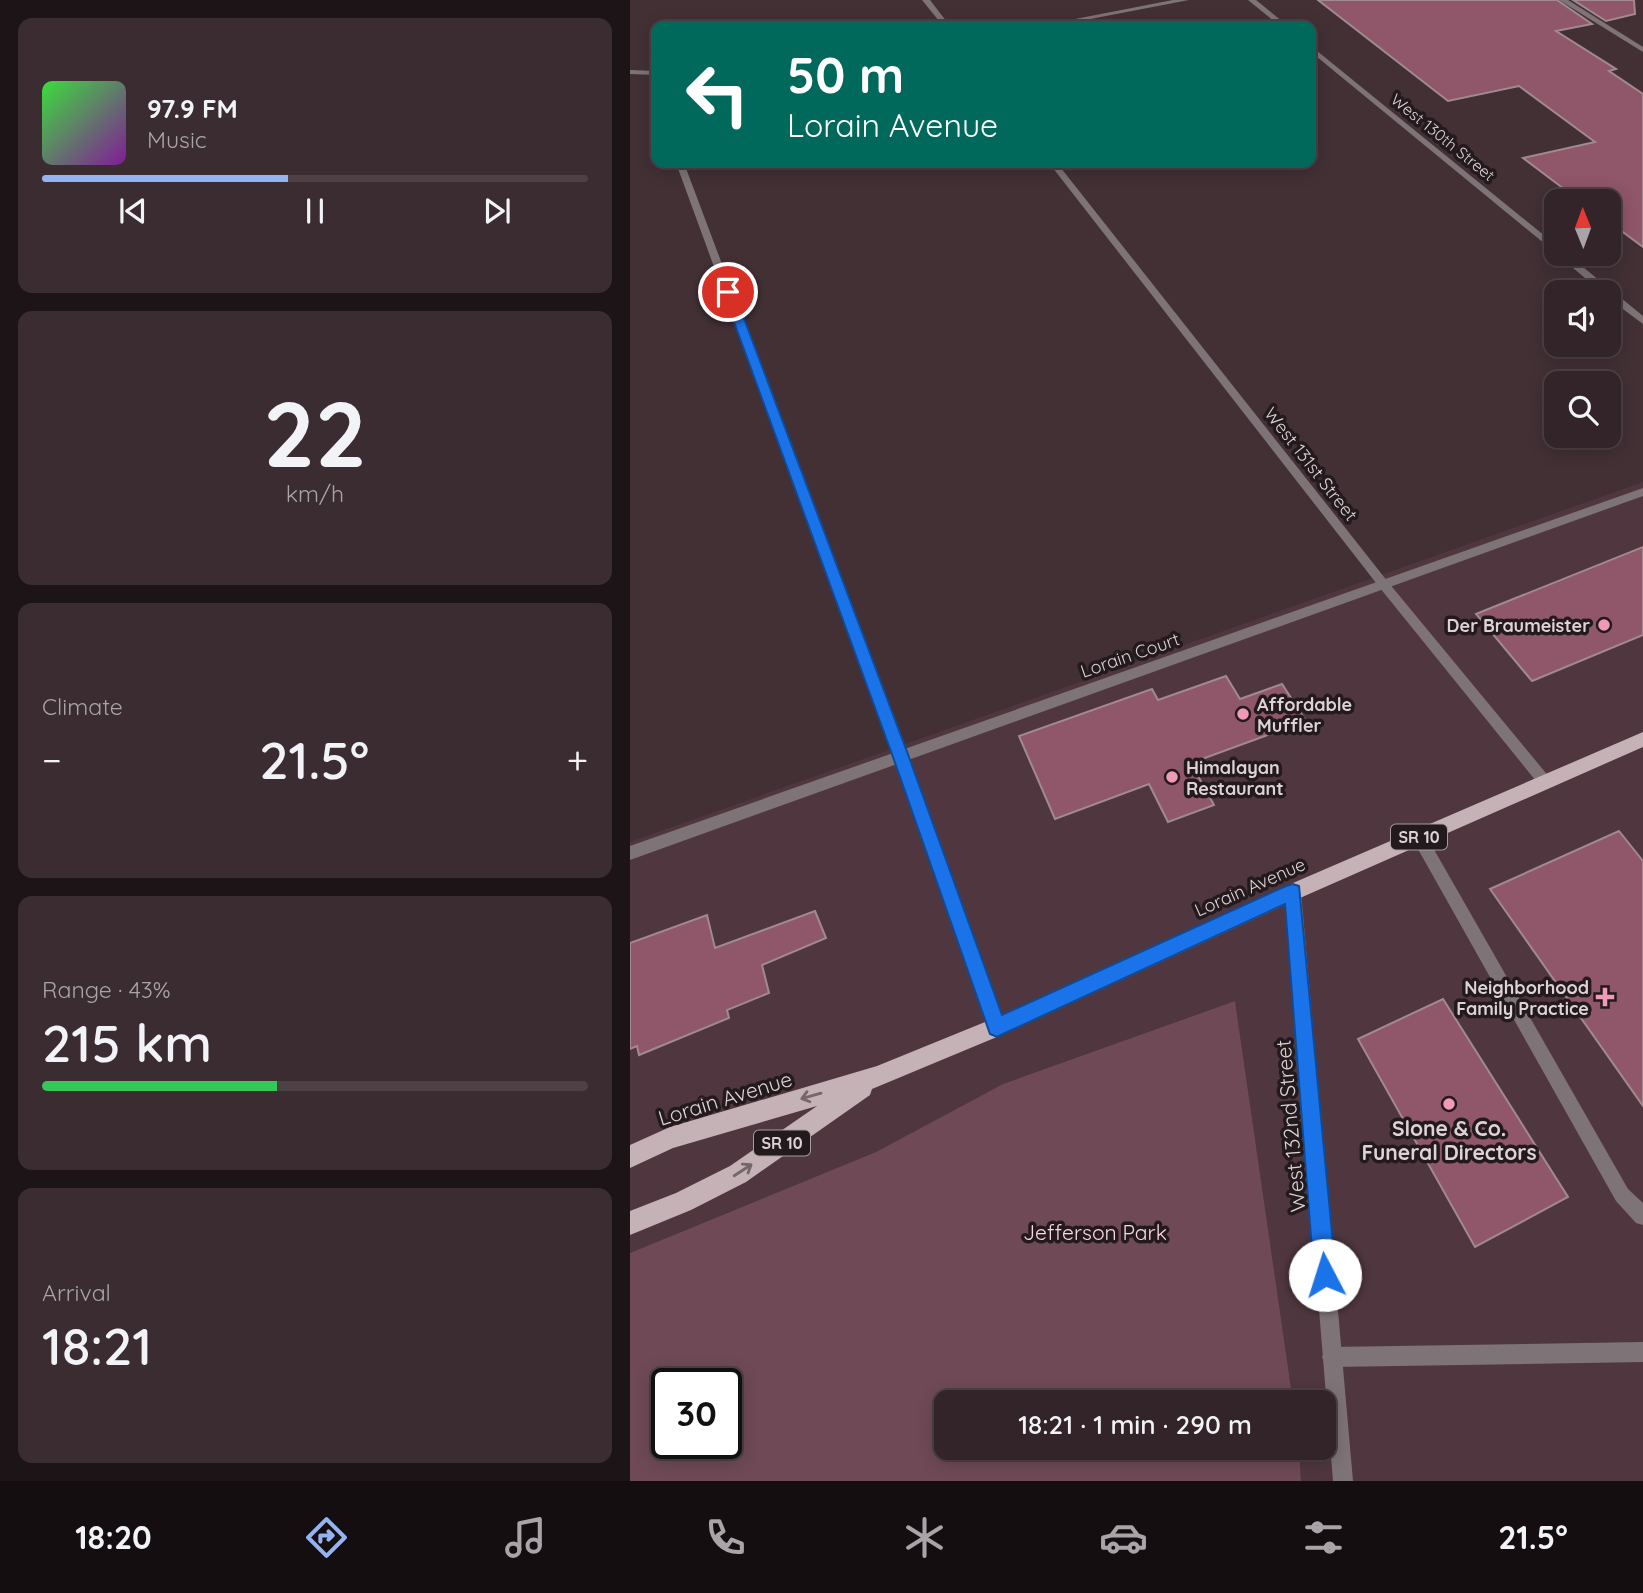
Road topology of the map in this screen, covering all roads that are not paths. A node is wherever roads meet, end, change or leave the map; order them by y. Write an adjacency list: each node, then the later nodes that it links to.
1 (926, 0): 5 (street)
2 (1185, 0): 6 (street)
3 (1252, 0): 7 (street)
4 (1563, 0): 8 (street)
5 (943, 21)
6 (1070, 21)
7 (1278, 21)
8 (1643, 50)
9 (1316, 52): 14 (street, West 130th Street)
10 (630, 72): 11 (street)
11 (651, 72)
12 (682, 168): 22 (street)
13 (1057, 168): 20 (street, West 131st Street)
14 (1544, 240)
15 (1575, 266): 16 (street)
16 (1592, 280)
17 (1621, 303): 18 (street)
18 (1643, 321)
19 (1643, 492): 20 (street, Lorain Court)
20 (1384, 585): 22 (street, Lorain Court); 23 (street, West 131st Street)
21 (1643, 739): 23 (main road, Lorain Avenue / SR 10)
22 (901, 757): 25 (street, Lorain Court); 27 (street)
23 (1545, 782): 24 (main road, Lorain Avenue / SR 10)
24 (1419, 837): 26 (main road, Lorain Avenue / SR 10); 30 (street)
25 (630, 853)
26 (1293, 892): 27 (main road, Lorain Avenue / SR 10); 33 (street, West 132nd Street)
27 (997, 1027): 28 (main road, Lorain Avenue / SR 10)
28 (877, 1077): 29 (main road, Lorain Avenue / SR 10, one-way to 29); 31 (main road, Lorain Avenue / SR 10, one-way to 28)
29 (630, 1157)
30 (1643, 1216)
31 (630, 1223)
32 (1643, 1352): 33 (street)
33 (1332, 1357): 34 (street, West 132nd Street)
34 (1343, 1481)

